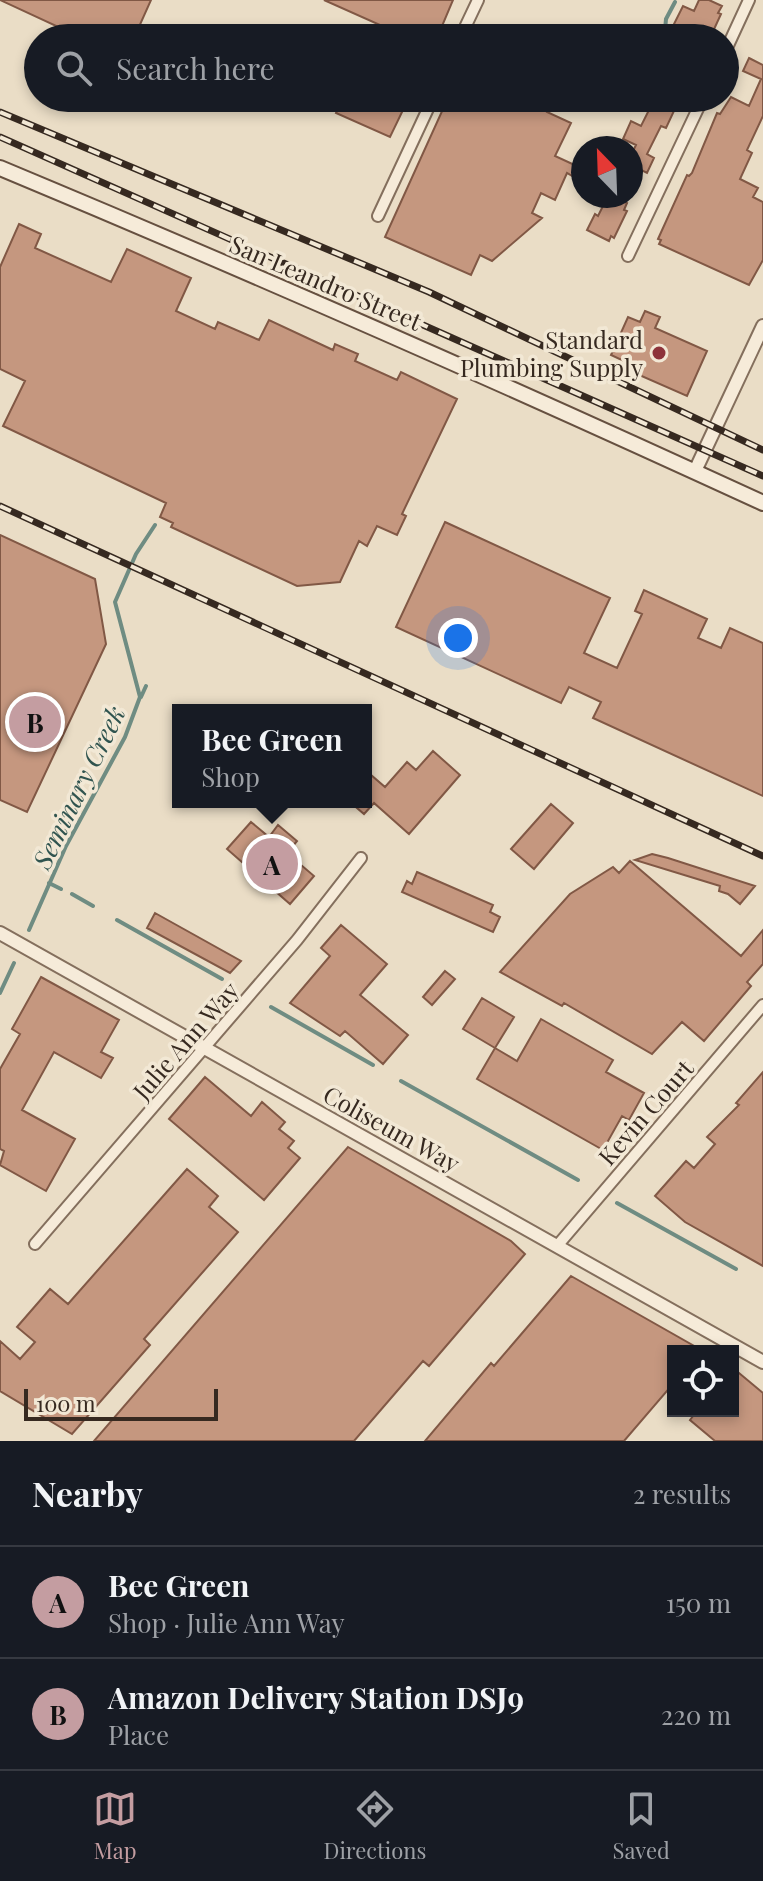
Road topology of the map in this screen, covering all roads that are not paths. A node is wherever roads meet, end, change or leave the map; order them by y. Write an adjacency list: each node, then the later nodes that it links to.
1 (478, 0): 3 (street)
2 (749, 0): 4 (street)
3 (467, 24)
4 (738, 24)
5 (426, 112): 8 (street)
6 (696, 112): 9 (street)
7 (0, 168): 11 (main road, San Leandro Street)
8 (378, 216)
9 (628, 256)
10 (763, 326): 11 (street)
11 (695, 471): 12 (main road, San Leandro Street)
12 (763, 503)
13 (361, 858): 16 (street, Julie Ann Way)
14 (0, 933): 16 (street, Coliseum Way)
15 (763, 1005): 18 (street, Kevin Court)
16 (204, 1048): 17 (street, Julie Ann Way); 18 (street, Coliseum Way)
17 (35, 1244)
18 (557, 1246): 19 (street, Coliseum Way)
19 (763, 1362)

